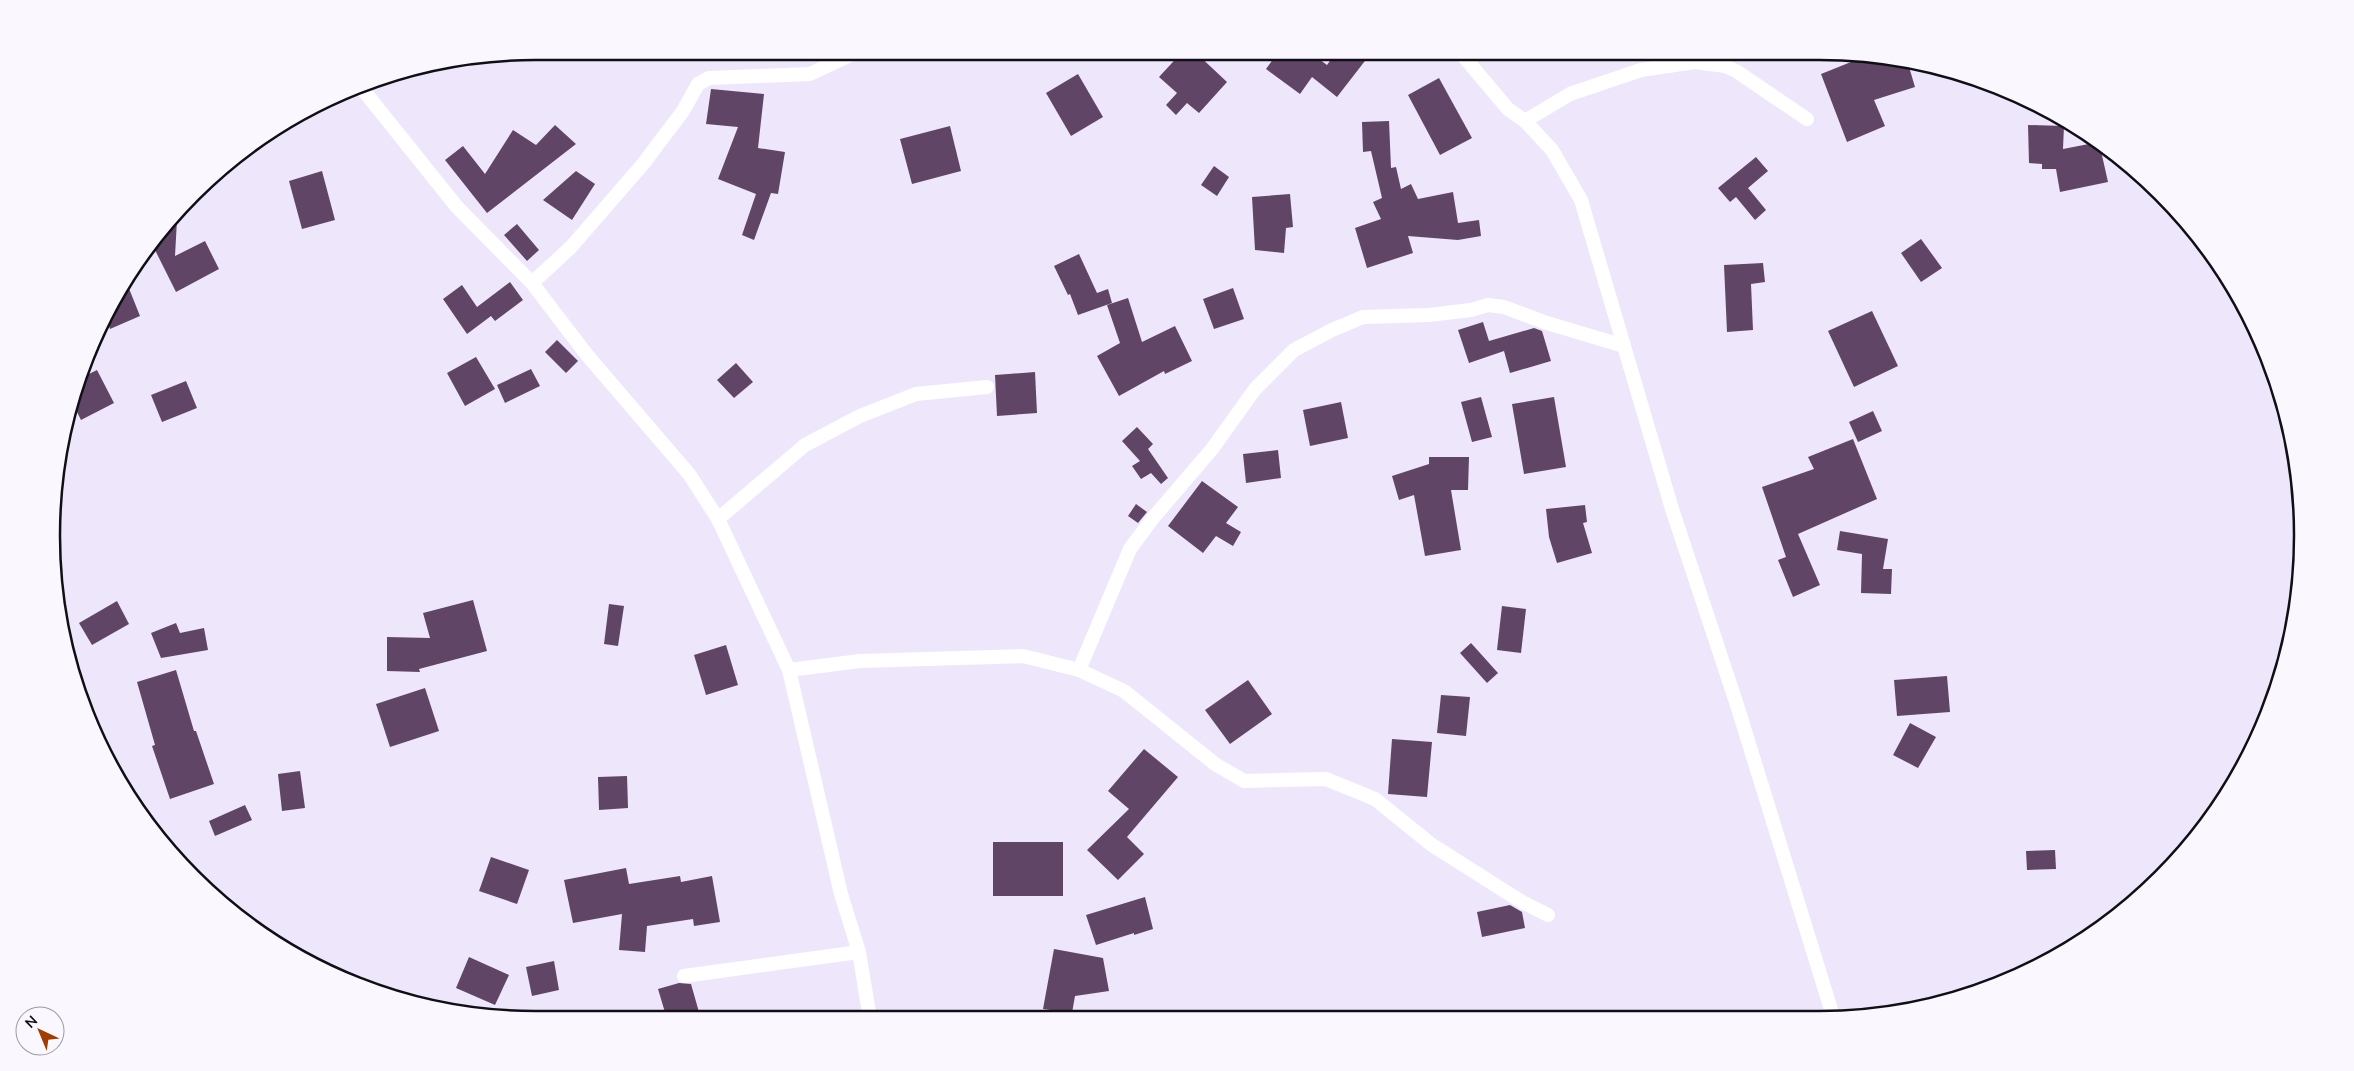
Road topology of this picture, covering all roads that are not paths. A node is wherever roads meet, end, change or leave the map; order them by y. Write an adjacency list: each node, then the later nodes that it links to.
1 (840, 60): 6 (street)
2 (1467, 60): 5 (street)
3 (365, 92): 6 (street)
4 (1807, 119): 5 (street)
5 (1525, 121): 7 (street)
6 (532, 283): 9 (street)
7 (1624, 346): 11 (street); 16 (street)
8 (987, 387): 9 (street)
9 (718, 519): 10 (street)
10 (789, 670): 11 (street); 13 (street)
11 (1079, 670): 12 (street)
12 (1548, 915)
13 (859, 952): 14 (street); 15 (street)
14 (684, 976)
15 (869, 1011)
16 (1831, 1011)

